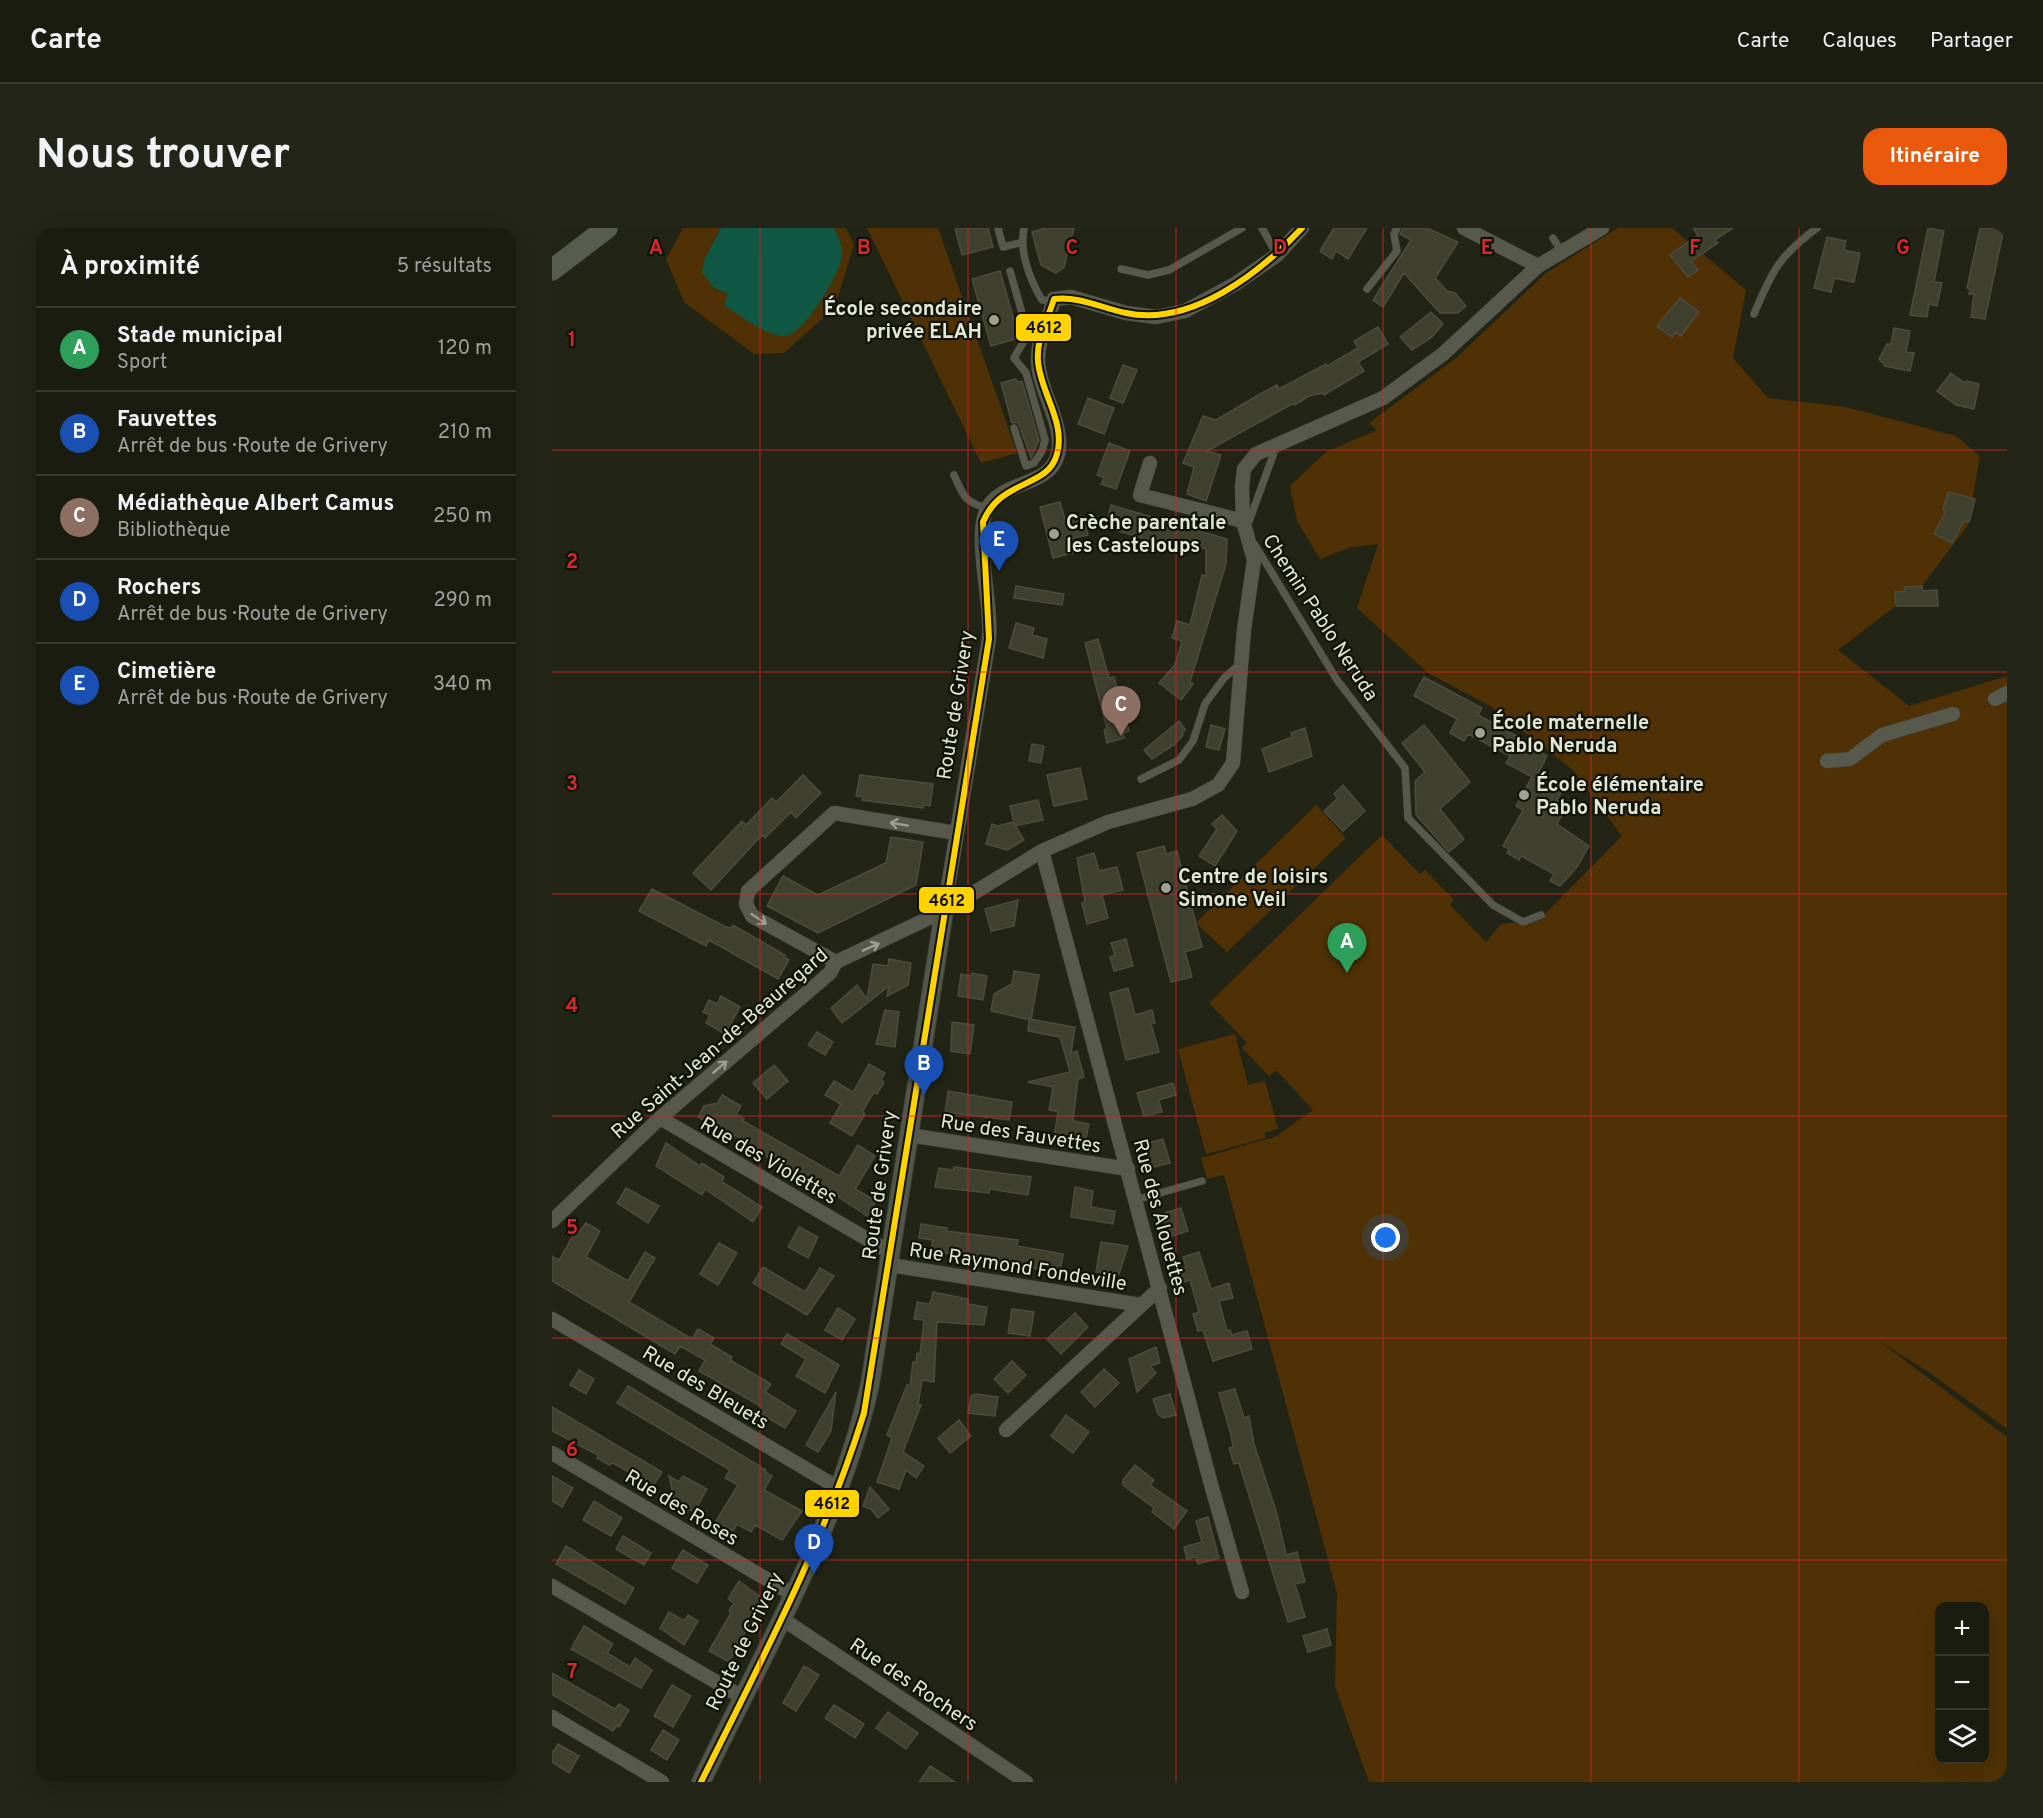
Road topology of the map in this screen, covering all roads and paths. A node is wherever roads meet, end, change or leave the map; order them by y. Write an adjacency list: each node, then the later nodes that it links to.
1 (591, 228): 17 (main road)
2 (607, 228): 17 (main road)
3 (998, 228): 13 (lane)
4 (1024, 228): 13 (lane)
5 (1242, 228): 18 (lane)
6 (1262, 228): 15 (lane)
7 (1302, 228): 15 (street)
8 (1397, 228): 20 (lane)
9 (1464, 228): 16 (street)
10 (1602, 228): 14 (street, Rue Saint-Jean-de-Beauregard)
11 (1817, 228): 22 (lane)
12 (1553, 238): 14 (lane)
13 (1023, 242): 21 (lane)
14 (1562, 252): 16 (street, Rue Saint-Jean-de-Beauregard)
15 (1277, 255): 21 (street)
16 (1538, 266): 26 (street, Rue Saint-Jean-de-Beauregard)
17 (552, 268)
18 (1121, 270)
19 (1010, 271): 23 (lane)
20 (1367, 289)
21 (1053, 301): 24 (street)
22 (1754, 314)
23 (1028, 334): 24 (lane); 25 (lane)
24 (1041, 340): 29 (street, Route de Grivery)
25 (1014, 428)
26 (1277, 443): 30 (lane); 30 (street, Rue Saint-Jean-de-Beauregard)
27 (1150, 463): 30 (street)
28 (954, 475): 29 (lane)
29 (987, 508): 35 (street, Route de Grivery)
30 (1246, 528): 31 (street, Rue Saint-Jean-de-Beauregard); 38 (lane, Chemin Pablo Neruda)
31 (1242, 662): 34 (lane); 36 (street, Rue Saint-Jean-de-Beauregard)
32 (1953, 714): 33 (street)
33 (1827, 761)
34 (1141, 779)
35 (957, 833): 37 (street, Route de Grivery); 39 (street, one-way to 39)
36 (1042, 851): 37 (street, Rue Saint-Jean-de-Beauregard); 42 (street, Rue des Alouettes)
37 (944, 911): 39 (street, Rue Saint-Jean-de-Beauregard, one-way to 37); 41 (street, Route de Grivery)
38 (1540, 915)
39 (836, 962): 40 (street, Rue Saint-Jean-de-Beauregard, one-way to 39)
40 (660, 1118): 45 (street, Rue Saint-Jean-de-Beauregard); 46 (street, Rue des Violettes)
41 (909, 1135): 42 (street, Rue des Fauvettes); 46 (street, Route de Grivery)
42 (1128, 1169): 44 (street, Rue des Alouettes)
43 (1203, 1181): 44 (lane)
44 (1136, 1200): 47 (street, Rue des Alouettes)
45 (552, 1221)
46 (890, 1259): 48 (street, Rue Raymond Fondeville); 52 (street, Route de Grivery)
47 (1160, 1288): 48 (street); 54 (street, Rue des Alouettes)
48 (1141, 1305): 50 (street)
49 (552, 1319): 52 (street, Rue des Bleuets)
50 (1006, 1430)
51 (552, 1453): 55 (street, Rue des Roses)
52 (840, 1489): 55 (street, Route de Grivery)
53 (552, 1586): 57 (street)
54 (1242, 1592)
55 (792, 1594): 56 (street, Route de Grivery)
56 (781, 1618): 57 (street, Route de Grivery); 61 (street, Rue des Rochers)
57 (742, 1697): 60 (street, Route de Grivery)
58 (552, 1717): 59 (street)
59 (662, 1782)
60 (701, 1782)
61 (1026, 1782)

